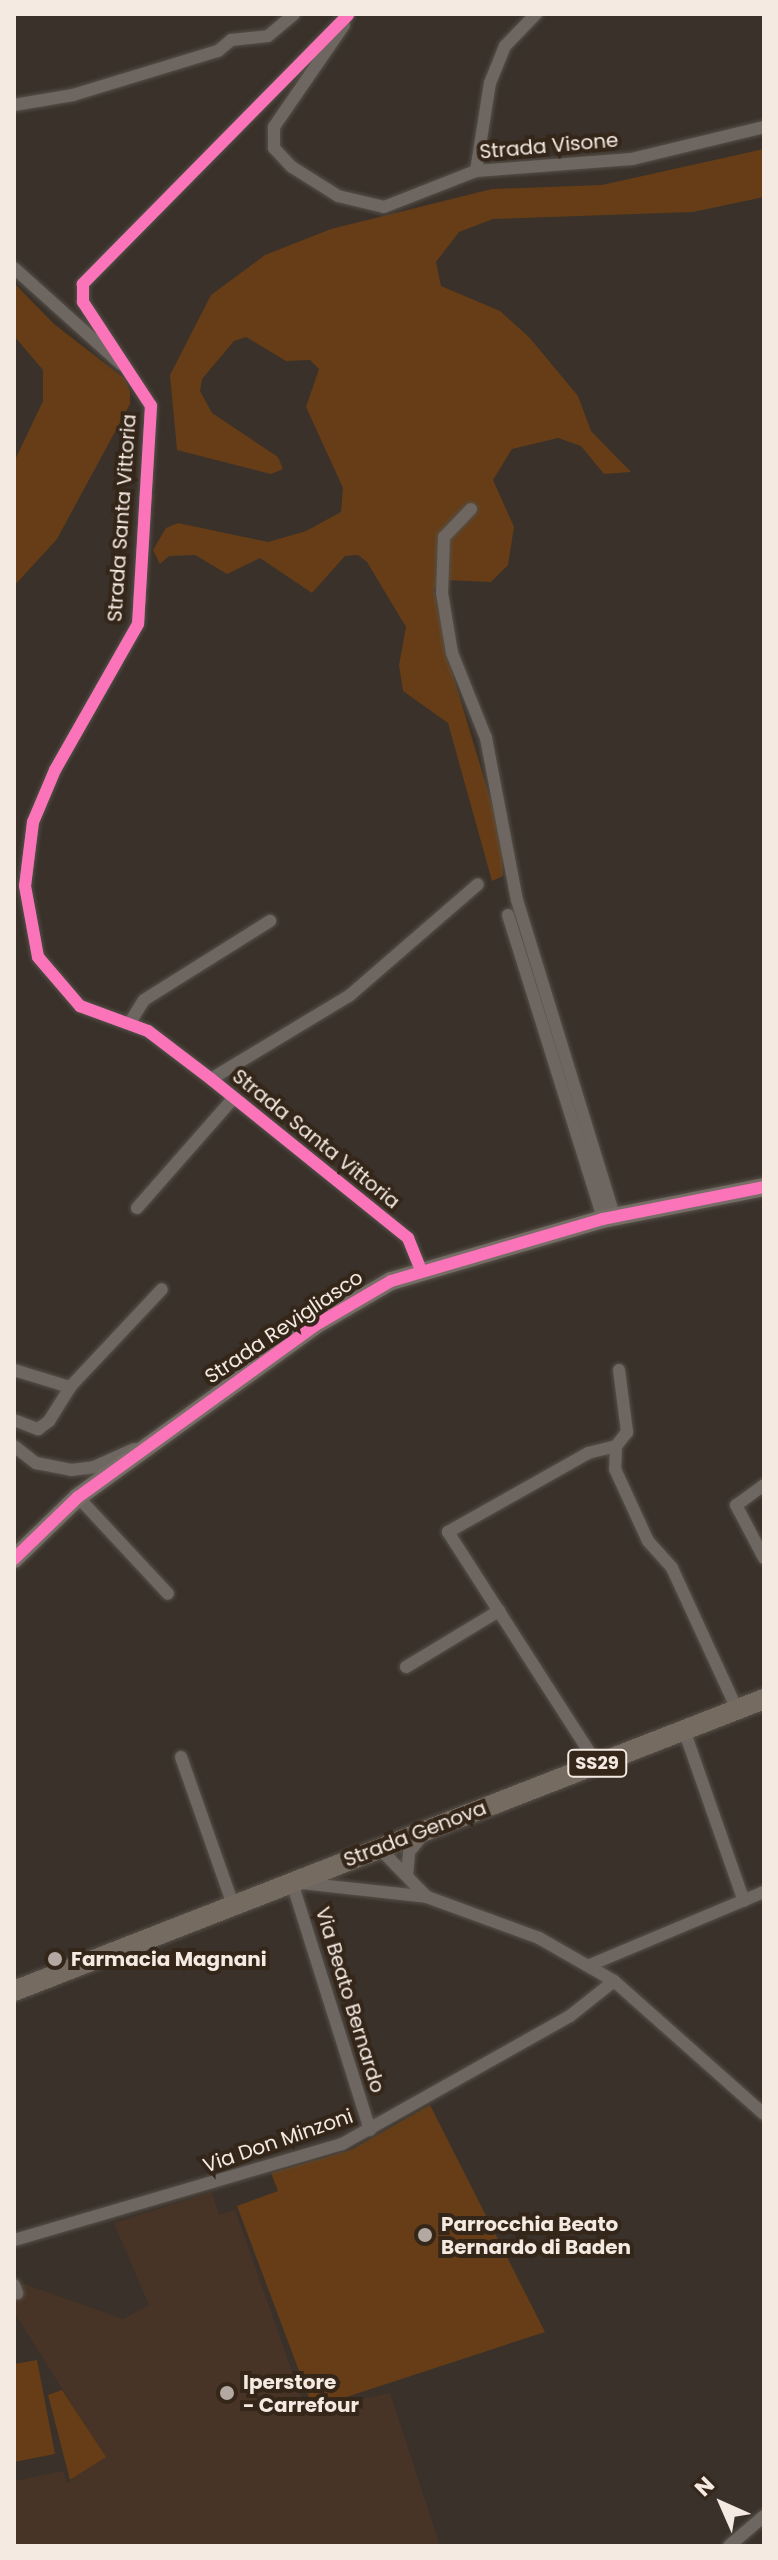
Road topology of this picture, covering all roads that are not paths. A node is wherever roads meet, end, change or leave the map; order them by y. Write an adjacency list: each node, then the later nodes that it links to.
1 (294, 14): 4 (street)
2 (348, 14): 6 (street, Strada Visone); 8 (street, Strada Santa Vittoria)
3 (536, 14): 6 (street)
4 (14, 105)
5 (764, 127): 6 (street, Strada Visone)
6 (476, 171)
7 (14, 268): 8 (street, Strada Santa Vittoria)
8 (133, 374): 11 (street, Strada Santa Vittoria)
9 (471, 509): 19 (street)
10 (478, 884): 15 (street)
11 (19, 885): 14 (street, Strada Santa Vittoria)
12 (508, 915): 19 (street)
13 (270, 921): 14 (street)
14 (129, 1024): 15 (street, Strada Santa Vittoria)
15 (211, 1079): 16 (street, Strada Santa Vittoria)
16 (232, 1100): 18 (street); 20 (street, Strada Santa Vittoria)
17 (764, 1187): 19 (street, Strada Revigliasco)
18 (137, 1208)
19 (609, 1217): 20 (street, Strada Revigliasco)
20 (421, 1270): 26 (street, Strada Revigliasco)
21 (162, 1289): 24 (street)
22 (14, 1370): 24 (street)
23 (619, 1370): 28 (street)
24 (70, 1387): 25 (street)
25 (14, 1420)
26 (169, 1432): 27 (street, Strada Revigliasco); 30 (street, Strada Revigliasco)
27 (14, 1446)
28 (616, 1446): 34 (street); 37 (street)
29 (764, 1485): 31 (street)
30 (78, 1497): 32 (street, Strada Revigliasco); 33 (street)
31 (764, 1558)
32 (14, 1559)
33 (168, 1594)
34 (499, 1611): 35 (street); 40 (street)
35 (406, 1667)
36 (764, 1699): 37 (main road, Strada Genova / SS29)
37 (737, 1709): 38 (main road, Strada Genova / SS29)
38 (684, 1730): 40 (main road, Strada Genova / SS29); 49 (street)
39 (181, 1757): 50 (street)
40 (597, 1764): 41 (main road, Strada Genova / SS29)
41 (430, 1828): 42 (main road, Strada Genova / SS29); 44 (street)
42 (379, 1848): 43 (main road, Strada Genova / SS29); 44 (street)
43 (345, 1861): 45 (main road, Strada Genova / SS29); 47 (street)
44 (407, 1879): 48 (street)
45 (292, 1882): 47 (street); 50 (main road, Strada Genova / SS29); 55 (street, Via Beato Bernardo)
46 (764, 1892): 49 (street)
47 (354, 1893): 48 (street)
48 (427, 1897): 51 (street)
49 (744, 1901): 51 (street)
50 (233, 1905): 53 (main road, Strada Genova / SS29)
51 (590, 1965): 52 (street)
52 (614, 1981): 54 (street); 55 (street, Via Don Minzoni)
53 (14, 1991)
54 (764, 2114)
55 (370, 2130): 56 (street, Via Don Minzoni)
56 (14, 2240)
57 (14, 2285): 58 (street)
58 (14, 2291)
59 (764, 2516): 60 (street)
60 (729, 2546)

